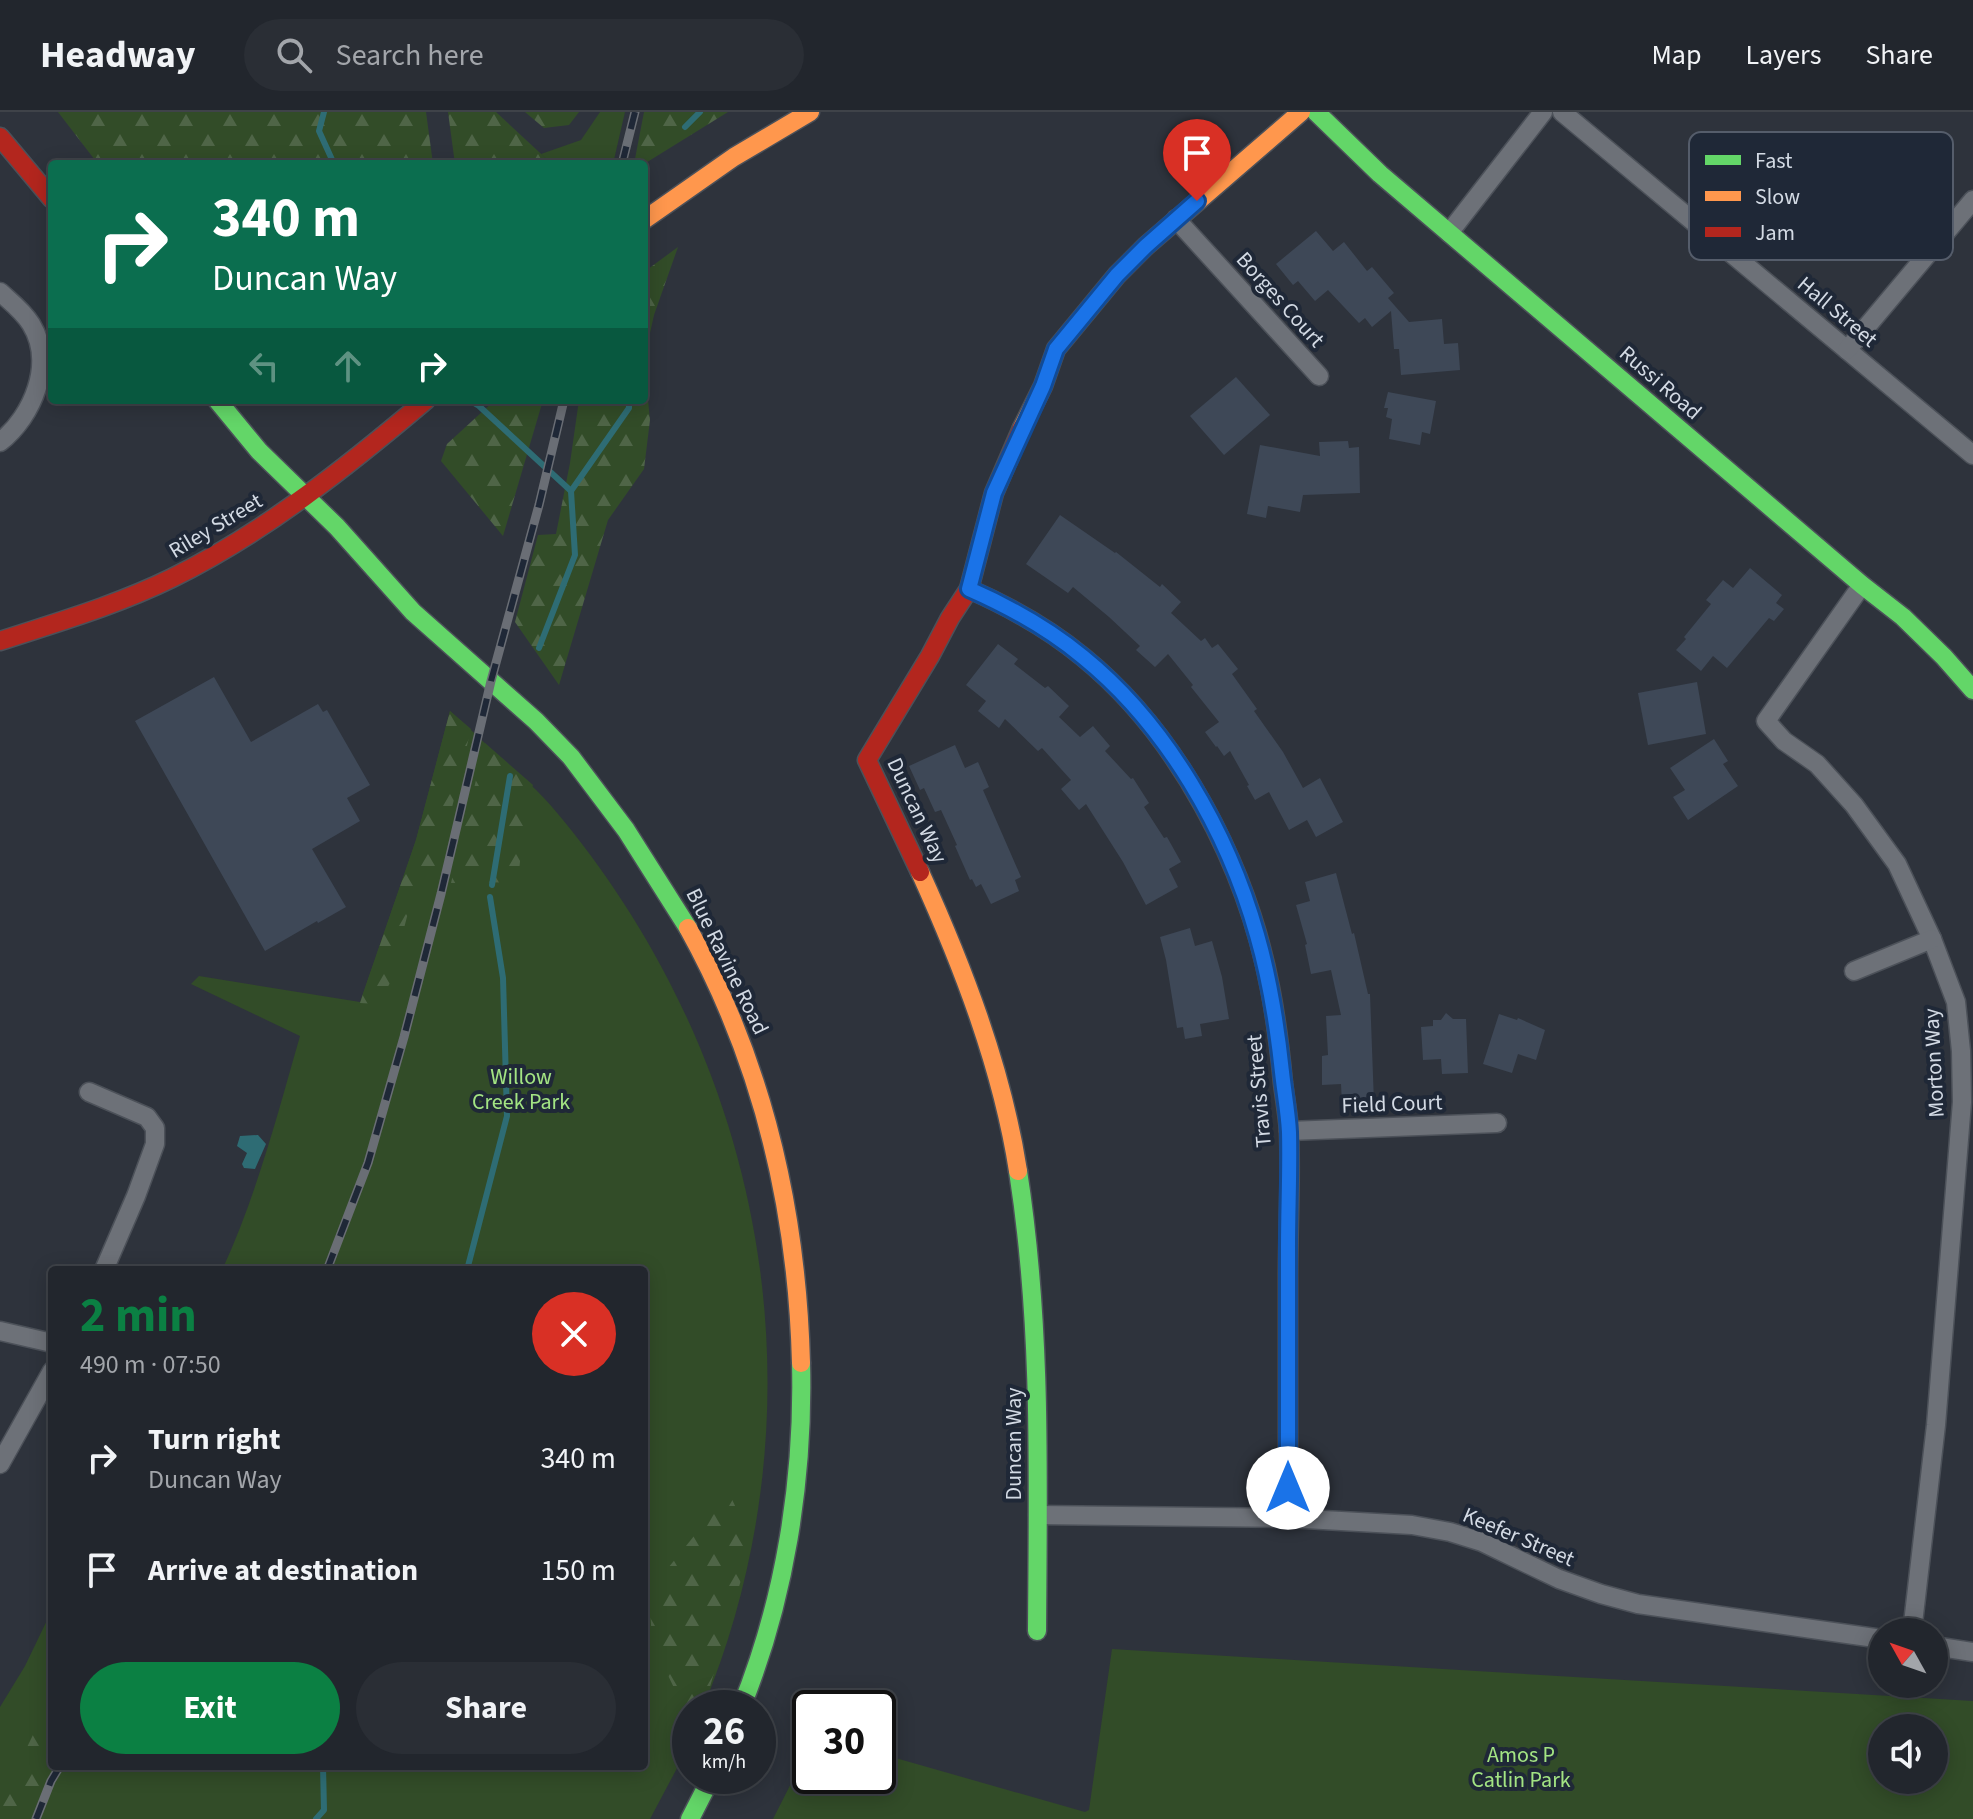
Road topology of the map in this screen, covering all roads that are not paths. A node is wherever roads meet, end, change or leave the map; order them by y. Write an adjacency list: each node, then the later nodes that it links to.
1 (810, 112): 9 (street)
2 (1301, 112): 11 (street, Duncan Way)
3 (1316, 112): 13 (street, Russi Road)
4 (1543, 112): 13 (street)
5 (1562, 112): 10 (street, Hall Street)
6 (0, 137): 7 (street)
7 (48, 194)
8 (1973, 200): 12 (street)
9 (648, 217)
10 (1689, 218)
11 (1176, 219): 18 (street, Borges Court); 25 (street, Duncan Way)
12 (1953, 224)
13 (1449, 233): 24 (street, Russi Road)
14 (1739, 260): 17 (street, Hall Street)
15 (1923, 260): 17 (street)
16 (0, 292): 21 (street)
17 (1847, 350): 22 (street, Hall Street)
18 (1319, 376)
19 (220, 404): 23 (street, Blue Ravine Road)
20 (421, 404): 23 (street, Riley Street)
21 (0, 442)
22 (1973, 455)
23 (305, 495): 26 (street, Riley Street); 45 (street, Blue Ravine Road)
24 (1862, 585): 27 (street, Russi Road); 28 (street, Morton Way)
25 (969, 589): 32 (street, Travis Street); 38 (street, Duncan Way)
26 (0, 641)
27 (1973, 690)
28 (1932, 939): 29 (street); 40 (street, Morton Way)
29 (1854, 971)
30 (89, 1092): 33 (street)
31 (1497, 1123): 32 (street, Field Court)
32 (1289, 1131): 39 (street, Travis Street)
33 (106, 1266)
34 (0, 1331): 35 (street)
35 (48, 1342)
36 (48, 1378): 37 (street)
37 (0, 1464)
38 (1038, 1515): 39 (street, Keefer Street); 41 (street)
39 (1288, 1518): 42 (street, Keefer Street)
40 (1914, 1618)
41 (1037, 1631)
42 (1868, 1637)
43 (1948, 1648): 44 (street)
44 (1973, 1652)
45 (748, 1690)
46 (703, 1794): 47 (street)
47 (690, 1819)

